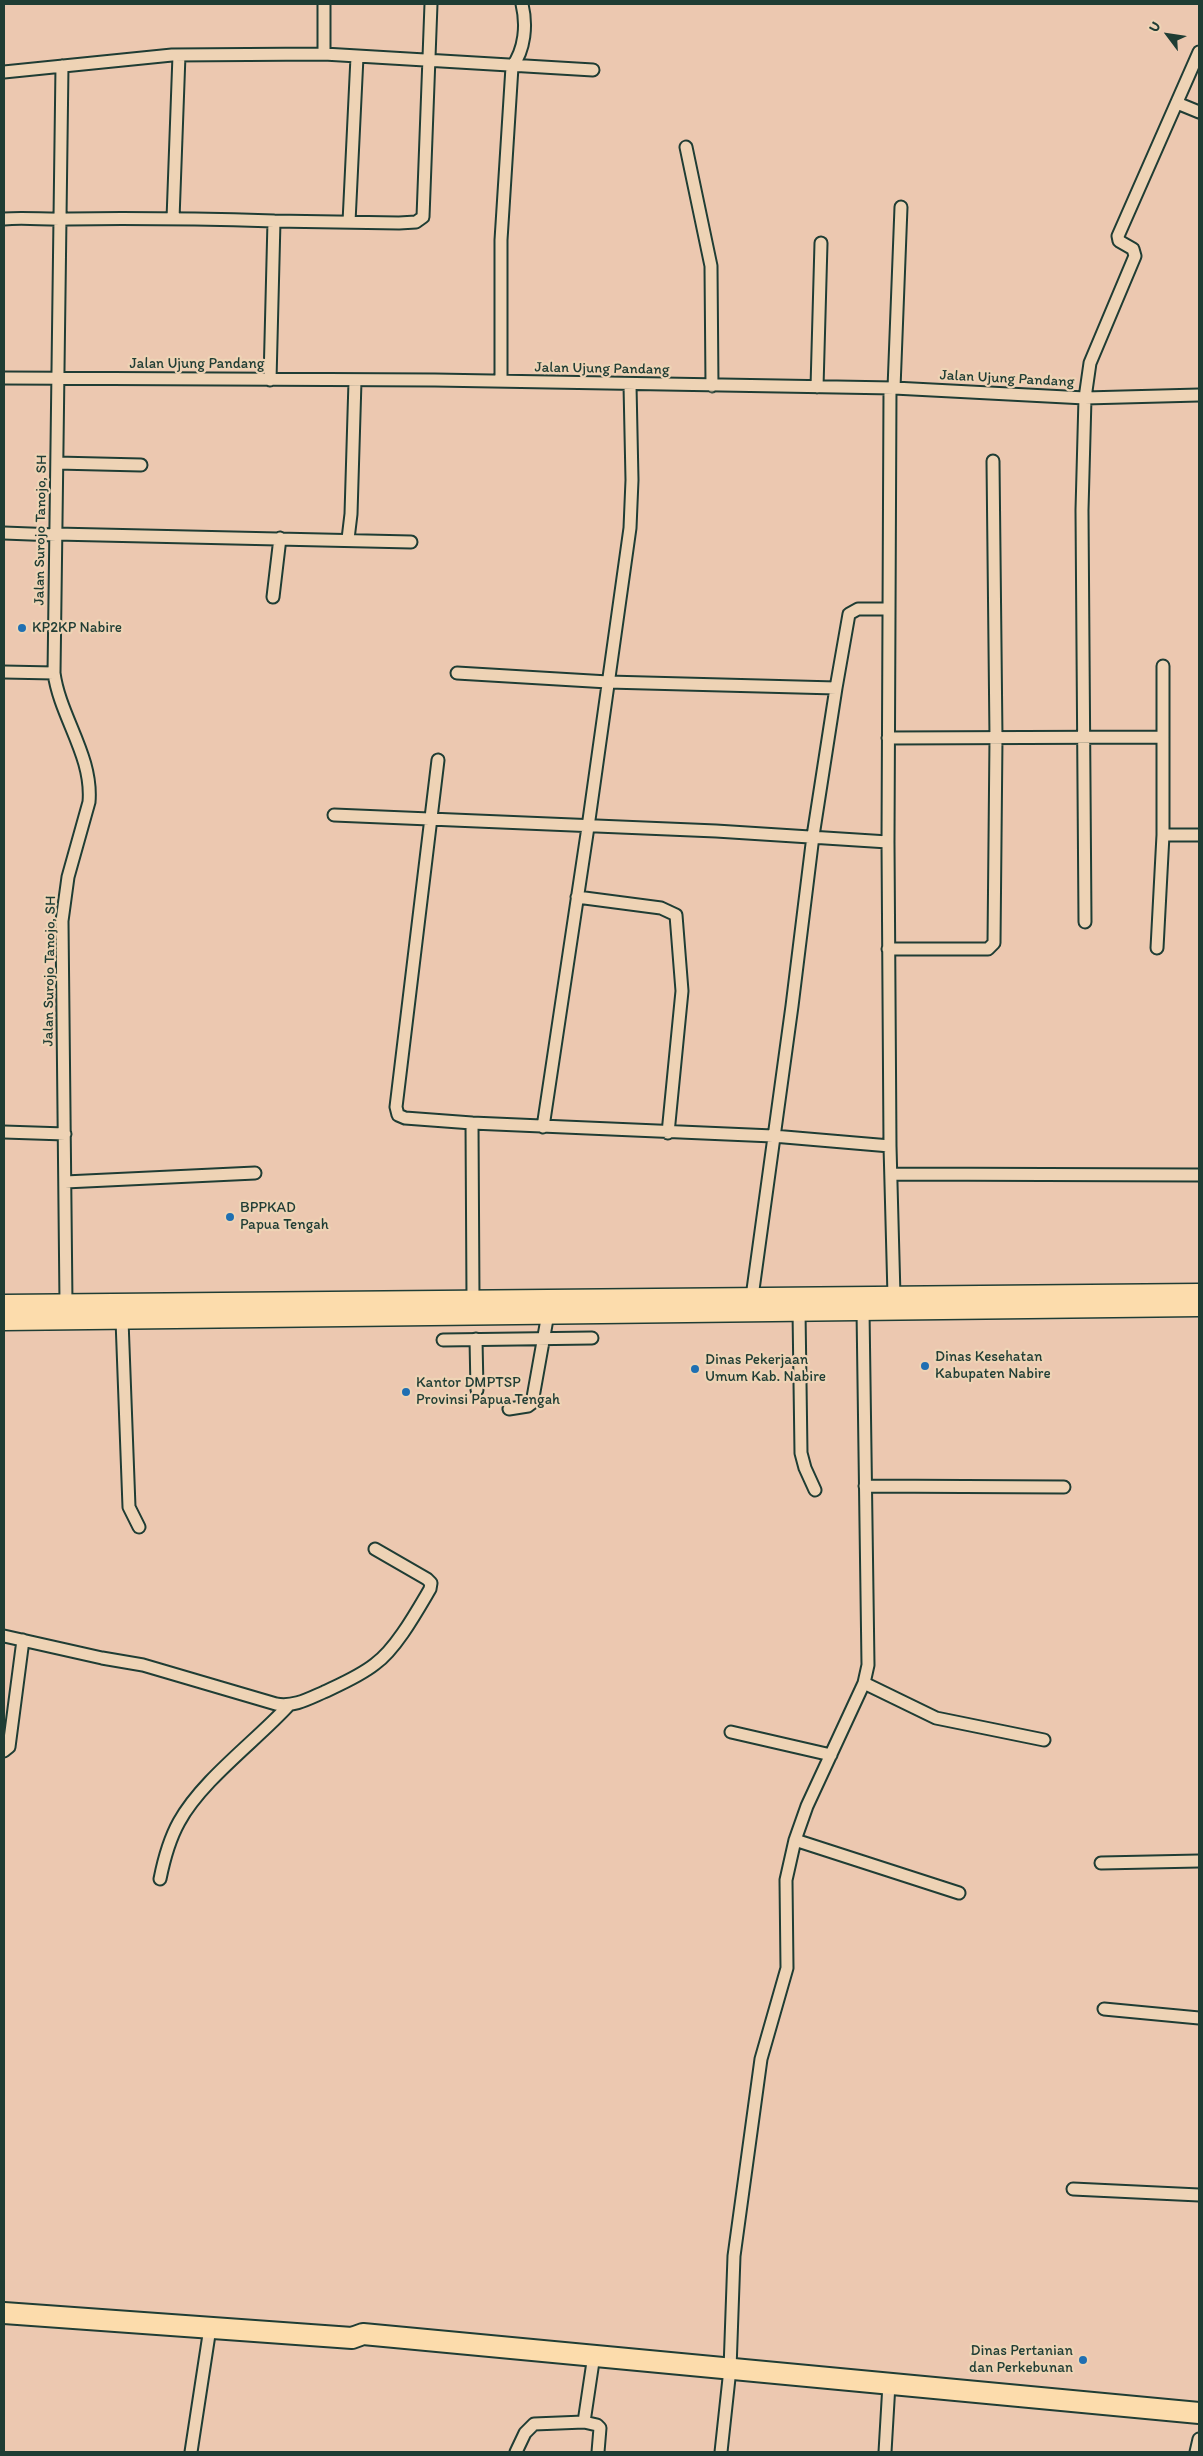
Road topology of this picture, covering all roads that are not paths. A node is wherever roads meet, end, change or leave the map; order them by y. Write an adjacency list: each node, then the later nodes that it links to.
1 (324, 4): 5 (street)
2 (430, 4): 8 (street)
3 (522, 4): 10 (street)
4 (1199, 52): 13 (street)
5 (324, 54): 6 (street); 7 (street)
6 (179, 55): 9 (street); 17 (street)
7 (357, 57): 8 (street); 21 (street)
8 (430, 60): 10 (street); 21 (street)
9 (62, 66): 12 (street); 19 (street, Jalan Surojo Tanojo, SH)
10 (512, 67): 11 (street); 27 (street)
11 (593, 70)
12 (4, 72)
13 (1177, 104): 14 (street); 33 (street)
14 (1199, 112)
15 (686, 147): 29 (street)
16 (901, 207): 31 (street)
17 (173, 218): 19 (street); 20 (street)
18 (4, 220): 19 (street)
19 (60, 220): 24 (street, Jalan Surojo Tanojo, SH)
20 (274, 221): 21 (street); 25 (street)
21 (349, 222)
22 (820, 243): 30 (street)
23 (4, 378): 24 (street, Jalan Ujung Pandang)
24 (59, 378): 25 (street, Jalan Ujung Pandang); 35 (street, Jalan Surojo Tanojo, SH)
25 (270, 380): 26 (street, Jalan Ujung Pandang)
26 (355, 381): 27 (street, Jalan Ujung Pandang); 40 (street)
27 (501, 381): 28 (street, Jalan Ujung Pandang)
28 (630, 385): 29 (street, Jalan Ujung Pandang); 48 (street)
29 (712, 386): 30 (street, Jalan Ujung Pandang)
30 (817, 387): 31 (street, Jalan Ujung Pandang)
31 (892, 388): 33 (street, Jalan Ujung Pandang); 43 (street)
32 (1199, 395): 33 (street, Jalan Ujung Pandang)
33 (1085, 398): 50 (street)
34 (993, 461): 53 (street)
35 (57, 463): 36 (street); 38 (street, Jalan Surojo Tanojo, SH)
36 (141, 465)
37 (4, 533): 38 (street)
38 (56, 534): 39 (street); 46 (street, Jalan Surojo Tanojo, SH)
39 (280, 538): 40 (street); 42 (street)
40 (348, 540): 41 (street)
41 (411, 542)
42 (273, 597)
43 (888, 609): 49 (street); 52 (street)
44 (1163, 666): 51 (street)
45 (4, 672): 46 (street)
46 (54, 673): 70 (street, Jalan Surojo Tanojo, SH)
47 (457, 673): 48 (street)
48 (608, 682): 49 (street); 57 (street)
49 (836, 688): 60 (street)
50 (1085, 737): 51 (street); 53 (street); 63 (street)
51 (1163, 737): 58 (street)
52 (888, 738): 53 (street); 61 (street)
53 (996, 738): 65 (street)
54 (438, 760): 56 (street)
55 (334, 816): 56 (street)
56 (430, 821): 57 (street); 66 (street)
57 (588, 827): 60 (street); 62 (street)
58 (1163, 834): 59 (street); 64 (street)
59 (1199, 835)
60 (813, 836): 61 (street); 71 (street)
61 (888, 842): 65 (street)
62 (577, 897): 67 (street); 69 (street)
63 (1085, 922)
64 (1157, 948)
65 (888, 949): 72 (street)
66 (472, 1123): 67 (street); 80 (street)
67 (543, 1127): 69 (street)
68 (4, 1132): 70 (street)
69 (668, 1133): 71 (street)
70 (65, 1134): 76 (street, Jalan Surojo Tanojo, SH)
71 (773, 1136): 72 (street); 79 (street)
72 (890, 1146): 74 (street)
73 (255, 1173): 76 (street)
74 (891, 1174): 75 (street); 78 (street)
75 (1199, 1175)
76 (65, 1182): 81 (street, Jalan Surojo Tanojo, SH)
77 (1199, 1293): 78 (main road)
78 (894, 1296): 79 (main road)
79 (752, 1297): 83 (main road)
80 (473, 1300): 83 (main road); 85 (main road)
81 (66, 1303): 82 (main road); 85 (main road)
82 (4, 1304)
83 (549, 1306): 85 (main road); 87 (main road); 91 (street)
84 (1199, 1307): 86 (main road)
85 (177, 1310): 88 (main road)
86 (863, 1310): 87 (main road); 96 (street)
87 (799, 1311): 98 (street)
88 (122, 1320): 89 (main road); 99 (street)
89 (4, 1321)
90 (592, 1338): 91 (street)
91 (544, 1339): 93 (street); 95 (street)
92 (443, 1340): 93 (street)
93 (476, 1340): 94 (street)
94 (477, 1390)
95 (509, 1409)
96 (865, 1486): 97 (street); 103 (street)
97 (1064, 1487)
98 (815, 1490)
99 (139, 1527)
100 (375, 1548): 104 (street)
101 (4, 1636): 102 (street)
102 (23, 1640): 104 (street); 107 (street)
103 (864, 1682): 106 (street); 108 (street)
104 (289, 1705): 112 (street)
105 (731, 1732): 108 (street)
106 (1044, 1740)
107 (4, 1751)
108 (831, 1755): 109 (street)
109 (795, 1840): 113 (street); 124 (street)
110 (1199, 1861): 111 (street)
111 (1101, 1863)
112 (160, 1880)
113 (958, 1893)
114 (1104, 2010): 115 (street)
115 (1199, 2018)
116 (1073, 2189): 117 (street)
117 (1199, 2195)
118 (4, 2302): 120 (highway)
119 (4, 2314): 120 (highway)
120 (169, 2319): 121 (highway); 122 (highway)
121 (210, 2328): 122 (highway); 129 (street)
122 (363, 2334): 123 (highway)
123 (594, 2355): 124 (highway); 127 (street)
124 (730, 2370): 125 (highway); 132 (street)
125 (889, 2384): 126 (highway); 133 (street)
126 (1199, 2413)
127 (584, 2422): 130 (street); 131 (street)
128 (1199, 2439): 134 (street)
129 (191, 2452)
130 (516, 2452)
131 (598, 2452)
132 (721, 2452)
133 (885, 2452)
134 (1196, 2452)

